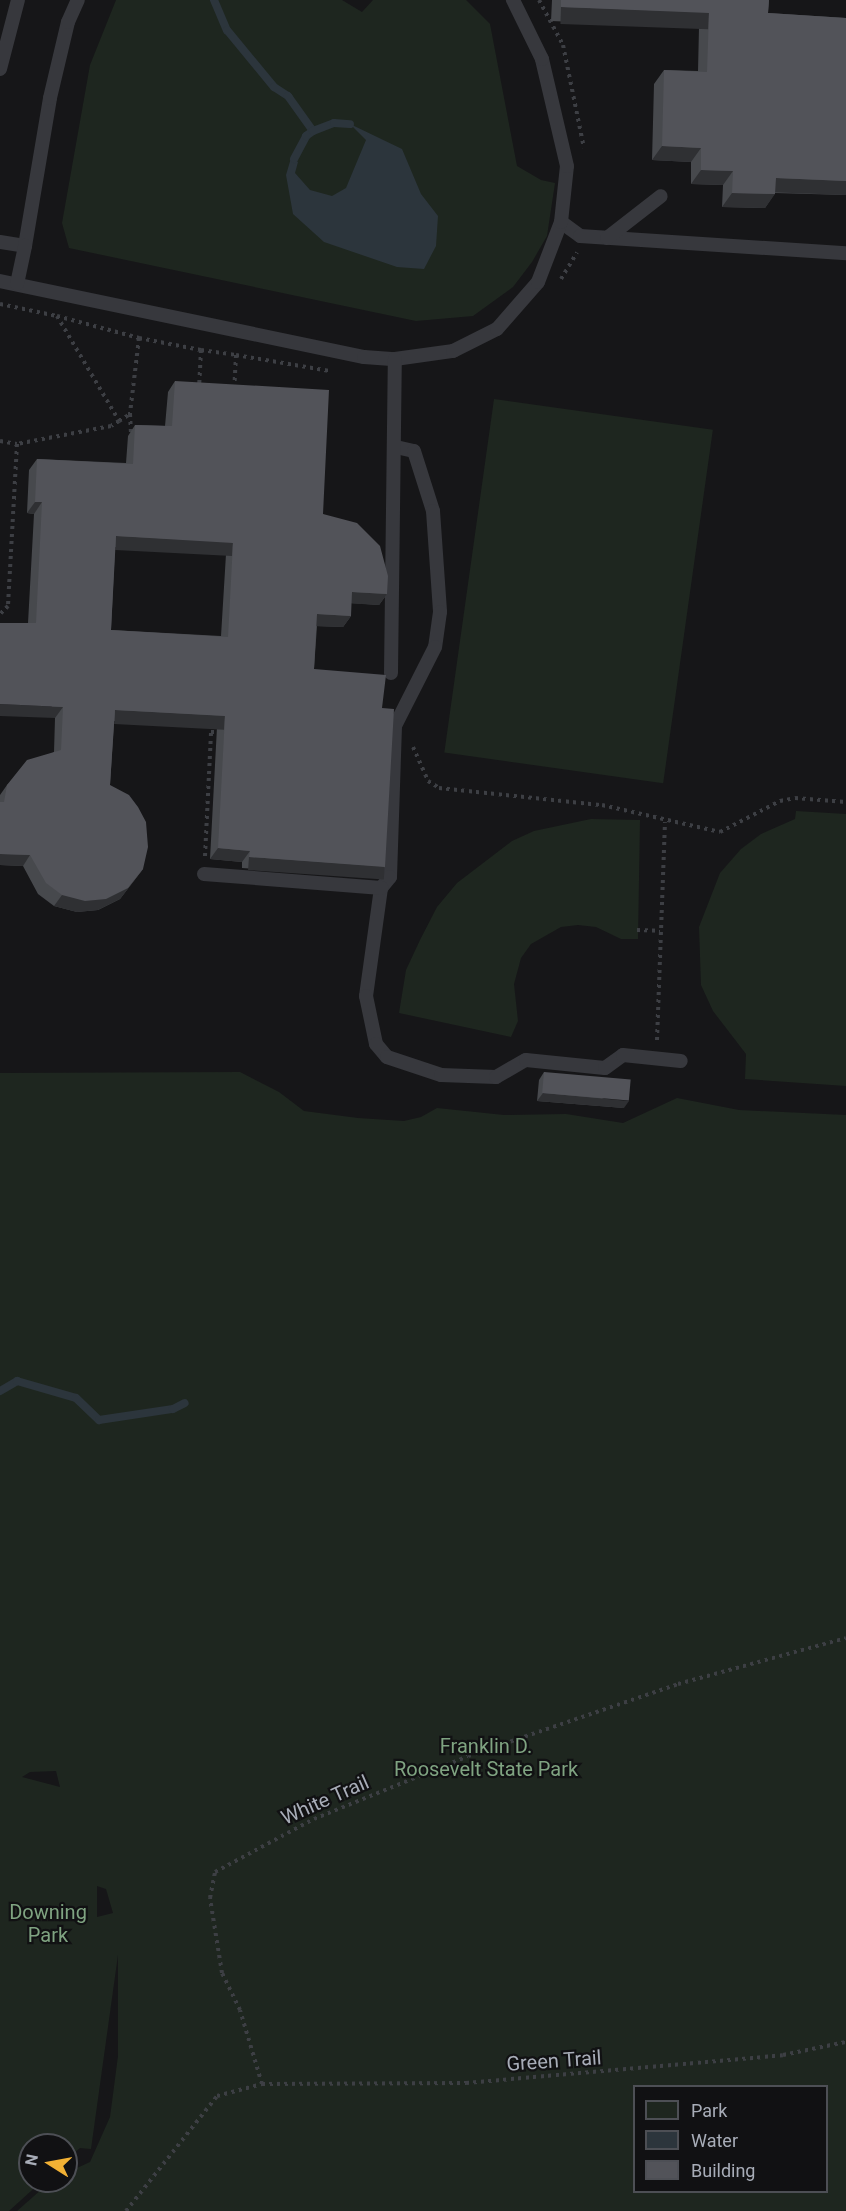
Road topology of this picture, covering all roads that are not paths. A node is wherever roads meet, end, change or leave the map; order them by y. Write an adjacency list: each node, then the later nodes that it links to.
1 (18, 0): 4 (lane)
2 (78, 0): 9 (lane)
3 (513, 0): 6 (lane)
4 (0, 69)
5 (661, 196): 7 (lane)
6 (561, 222): 7 (lane); 13 (lane)
7 (607, 238): 10 (lane)
8 (0, 242): 9 (lane)
9 (25, 246): 12 (lane)
10 (846, 253)
11 (0, 281): 12 (lane)
12 (17, 284): 13 (lane)
13 (395, 359): 14 (lane)
14 (396, 447): 15 (lane); 17 (lane)
15 (391, 673)
16 (204, 874): 17 (lane)
17 (381, 888): 18 (lane)
18 (681, 1061)

